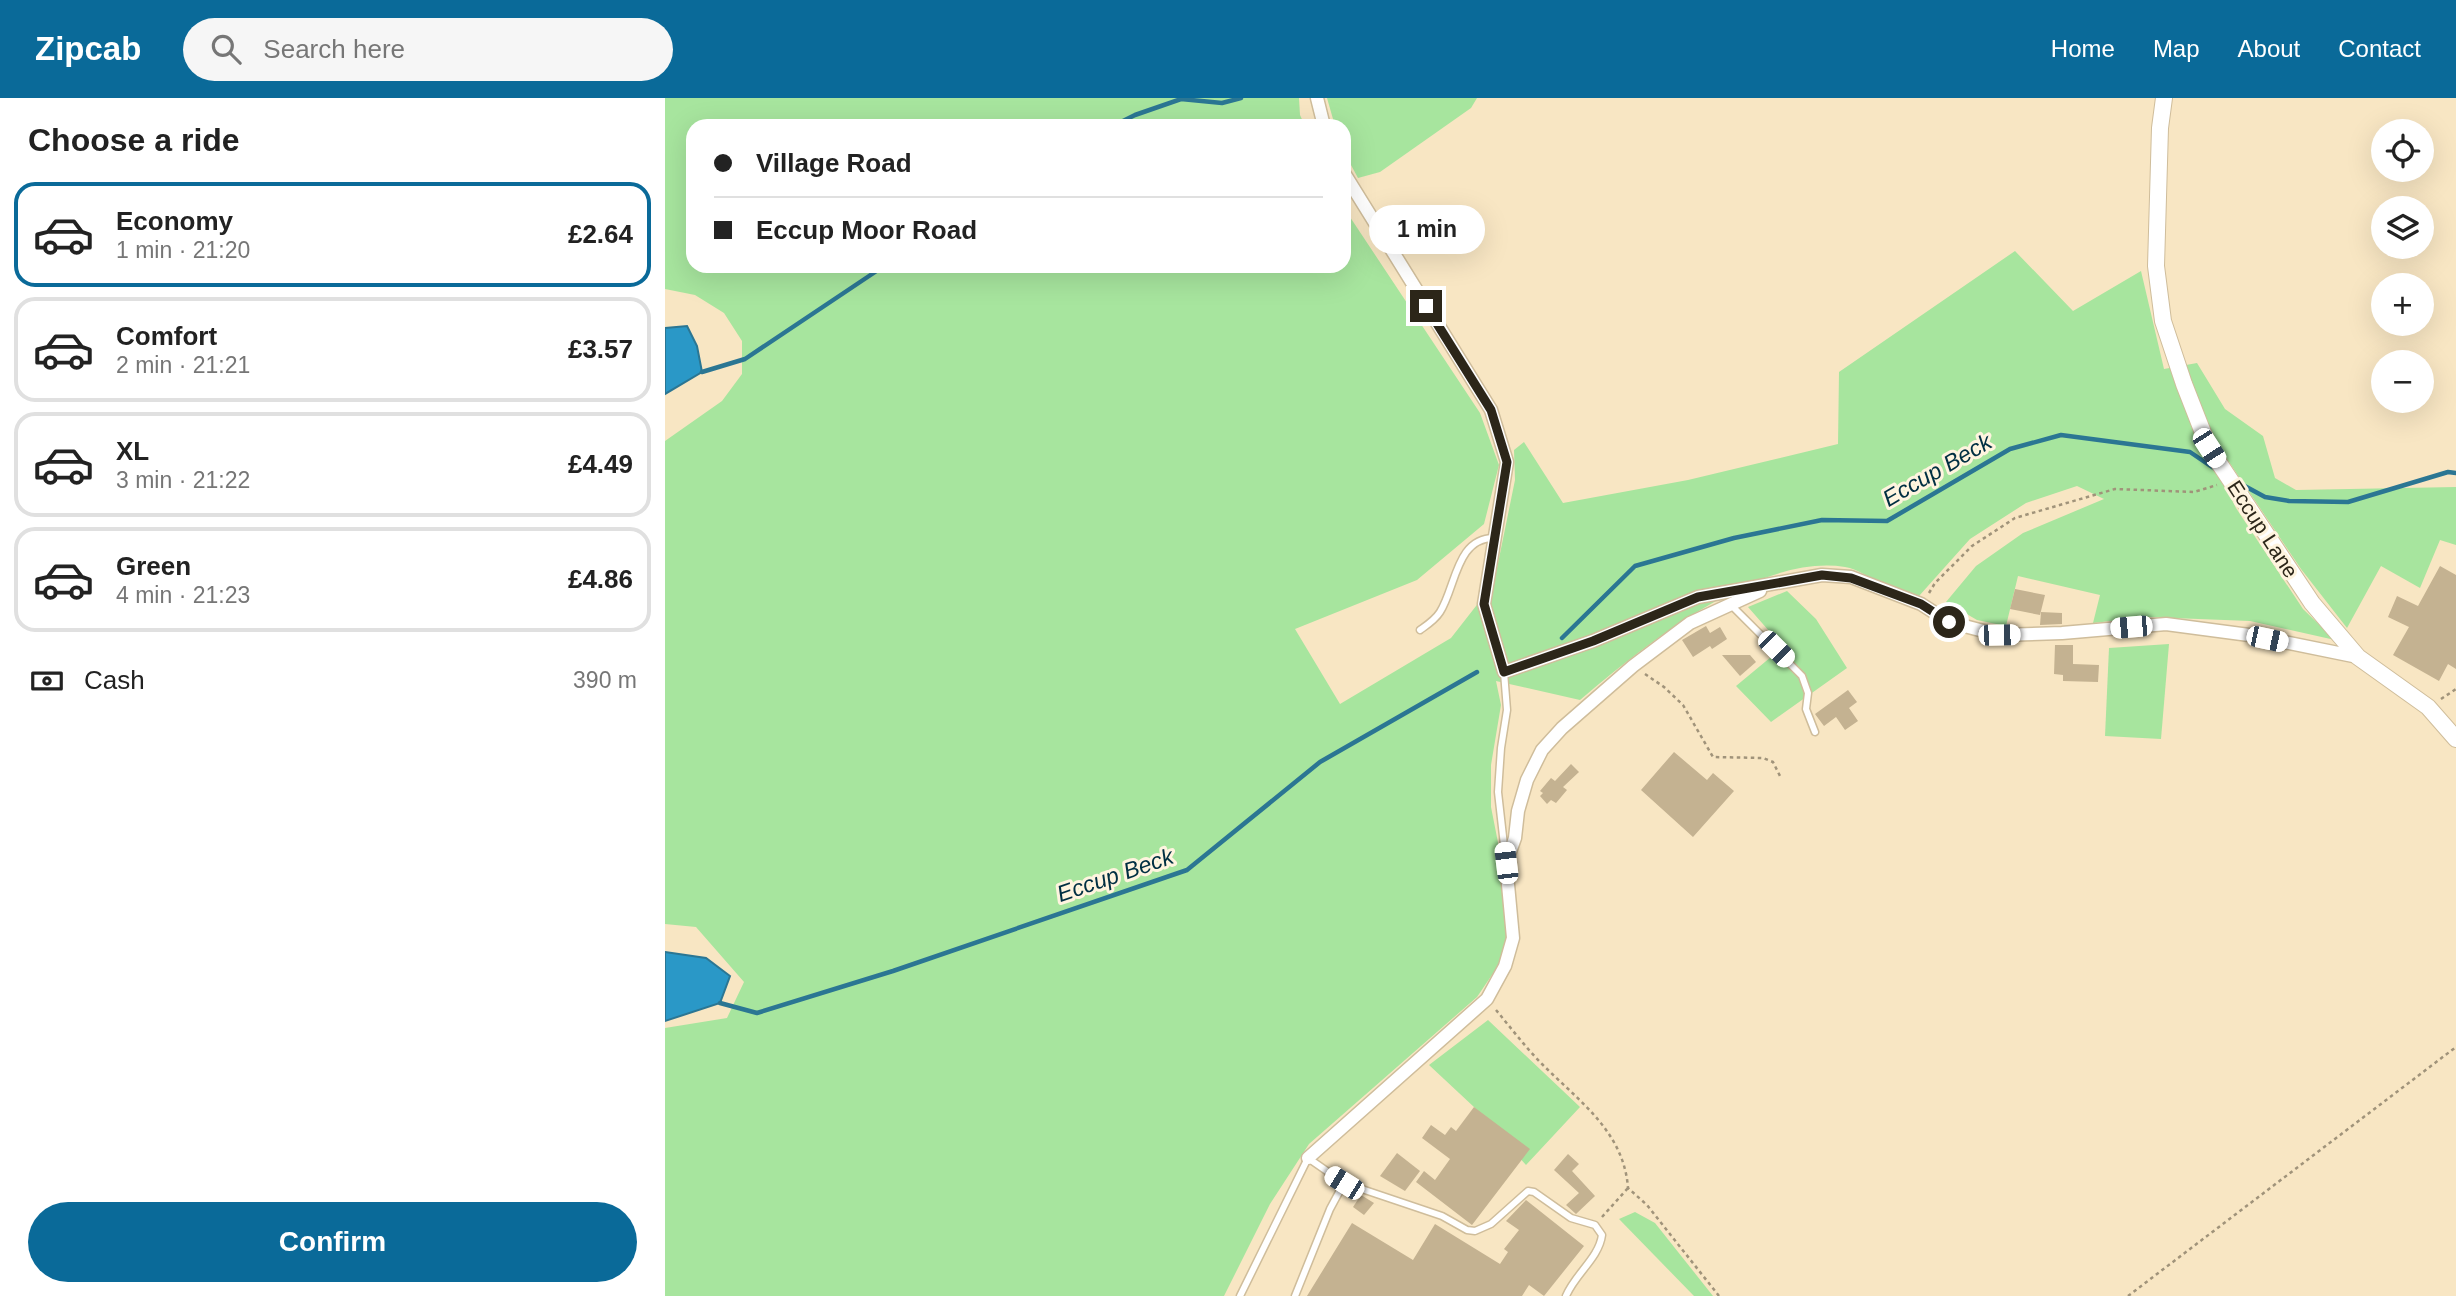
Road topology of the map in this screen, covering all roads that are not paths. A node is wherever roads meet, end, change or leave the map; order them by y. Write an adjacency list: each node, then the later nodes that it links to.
1 (1317, 98): 3 (street)
2 (2164, 98): 9 (street, Eccup Lane)
3 (1322, 119)
4 (1351, 184): 5 (street)
5 (1495, 538): 8 (lane); 10 (street)
6 (1783, 580): 7 (street); 9 (street); 10 (street)
7 (1729, 604): 11 (lane); 13 (street)
8 (1420, 630)
9 (2358, 657): 12 (street, Eccup Lane)
10 (1504, 672): 13 (lane)
11 (1815, 732)
12 (2456, 739)
13 (1506, 863): 14 (street)
14 (1308, 1158): 15 (lane); 16 (lane)
15 (1344, 1183): 17 (lane); 18 (lane)
16 (1240, 1296)
17 (1295, 1296)
18 (1566, 1296)

